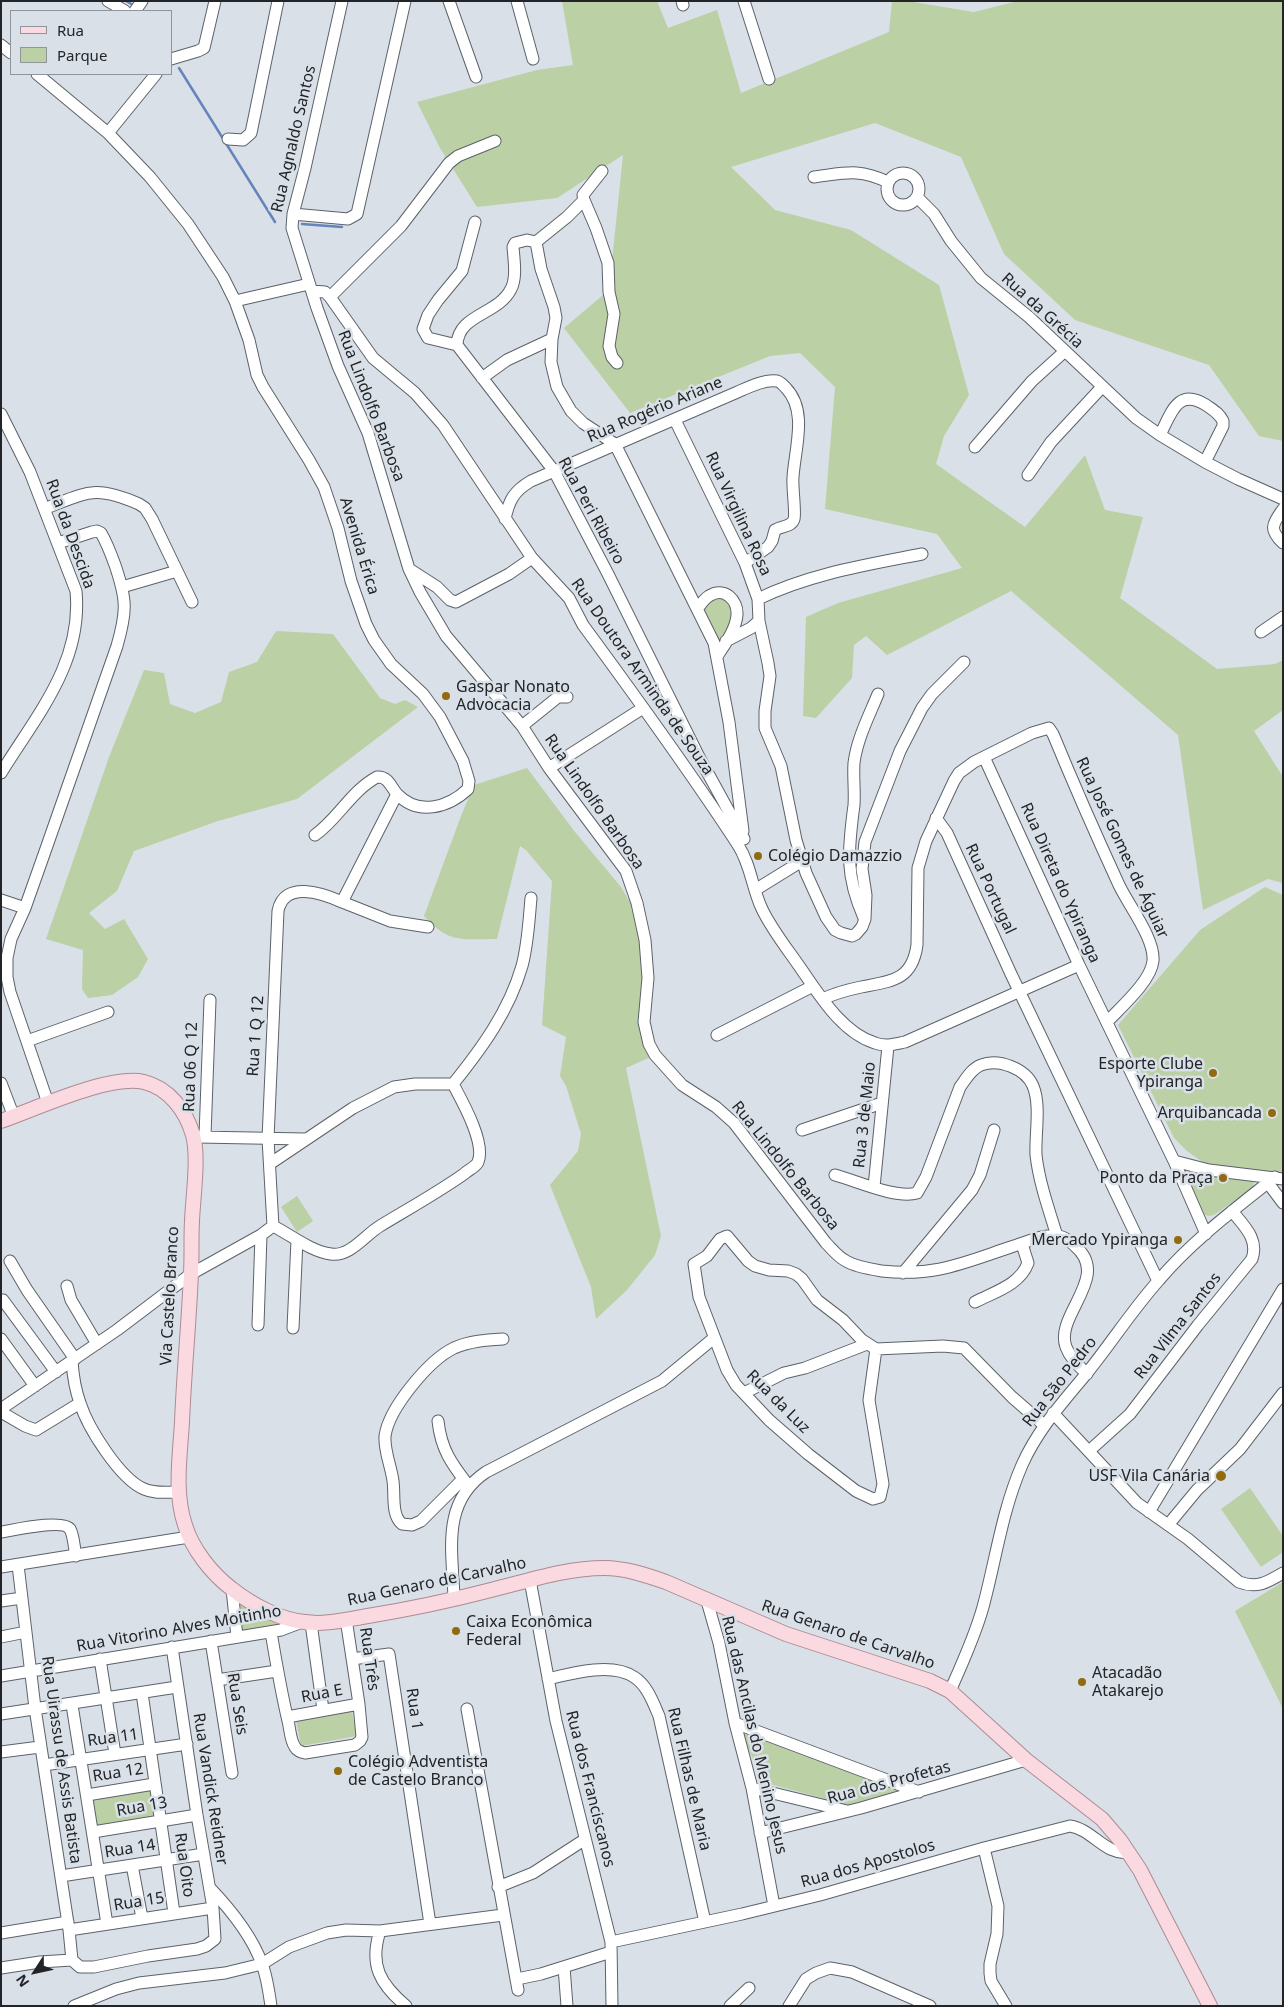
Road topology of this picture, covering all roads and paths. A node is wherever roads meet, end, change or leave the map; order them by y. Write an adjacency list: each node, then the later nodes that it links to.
1 (108, 1): 9 (street)
2 (215, 1): 10 (street)
3 (278, 1): 17 (street)
4 (342, 1): 24 (street, Rua Agnaldo Santos)
5 (405, 1): 24 (street)
6 (449, 1): 14 (street)
7 (516, 1): 11 (street)
8 (744, 1): 15 (street)
9 (123, 10)
10 (172, 59)
11 (534, 59)
12 (38, 75): 16 (street)
13 (155, 75): 16 (street)
14 (476, 77)
15 (769, 79)
16 (108, 133): 29 (street)
17 (228, 139)
18 (496, 141): 28 (street)
19 (602, 171): 23 (street)
20 (814, 177): 21 (street)
21 (888, 182): 22 (street); 22 (street)
22 (917, 197): 32 (street, Rua da Grécia)
23 (584, 200): 26 (street); 33 (street)
24 (293, 214): 27 (street, Rua Agnaldo Santos)
25 (475, 222): 31 (street)
26 (536, 242): 30 (street); 31 (street)
27 (311, 287): 28 (street); 29 (street); 53 (street, Rua Lindolfo Barbosa)
28 (330, 297): 47 (street, Rua Doutora Arminda de Souza)
29 (235, 301): 72 (street, Avenida Érica)
30 (552, 339): 34 (street); 39 (street)
31 (457, 345): 34 (street, Rua Peri Ribeiro)
32 (1064, 352): 35 (street, Rua da Grécia); 40 (street)
33 (617, 363)
34 (482, 378): 42 (street, Rua Peri Ribeiro)
35 (1102, 387): 38 (street, Rua da Grécia); 43 (street)
36 (1, 414): 45 (street, Rua da Descida)
37 (675, 420): 39 (street, Rua Rogério Ariane); 52 (street, Rua Virgilina Rosa); 52 (street, Rua Rogério Ariane)
38 (1160, 435): 41 (street, Rua da Grécia); 41 (street)
39 (615, 444): 42 (street, Rua Rogério Ariane); 58 (street)
40 (976, 447)
41 (1205, 462): 44 (street, Rua da Grécia)
42 (554, 471): 47 (street, Rua Rogério Ariane); 75 (street, Rua Peri Ribeiro)
43 (1028, 475)
44 (1283, 499)
45 (46, 508): 48 (street, Rua da Descida); 54 (street)
46 (1283, 509): 49 (street)
47 (505, 519): 51 (street, Rua Doutora Arminda de Souza)
48 (58, 543): 55 (street); 71 (street, Rua da Descida)
49 (1283, 543)
50 (922, 554): 56 (street)
51 (532, 558): 53 (street); 67 (street, Rua Doutora Arminda de Souza)
52 (746, 563): 56 (street, Rua Virgilina Rosa)
53 (409, 569): 68 (street, Rua Lindolfo Barbosa)
54 (177, 570): 55 (street); 57 (street)
55 (122, 587): 82 (street)
56 (758, 599): 60 (street, Rua Virgilina Rosa)
57 (192, 602)
58 (698, 608): 62 (street); 63 (street)
59 (1283, 617): 61 (street)
60 (759, 621): 62 (street); 77 (street, Rua Virgilina Rosa)
61 (1261, 632)
62 (726, 641): 63 (street)
63 (718, 655): 75 (street)
64 (964, 662): 83 (street)
65 (878, 694): 83 (street)
66 (567, 697): 68 (street)
67 (643, 708): 70 (street); 76 (street, Rua Doutora Arminda de Souza)
68 (522, 726): 70 (street, Rua Lindolfo Barbosa)
69 (984, 757): 73 (street); 85 (street, Rua Direta do Ypiranga); 91 (street, Rua José Gomes de Águiar)
70 (549, 768): 119 (street, Rua Lindolfo Barbosa)
71 (1, 773)
72 (397, 794): 74 (street); 81 (street)
73 (936, 818): 87 (street, Rua Portugal); 88 (street)
74 (315, 835)
75 (744, 839): 76 (street)
76 (746, 858): 78 (street, Rua Doutora Arminda de Souza)
77 (802, 861): 78 (street); 83 (street, Rua Virgilina Rosa)
78 (755, 890): 86 (street, Rua Doutora Arminda de Souza)
79 (531, 898): 96 (street)
80 (1, 900): 82 (street)
81 (342, 902): 84 (street); 103 (street, Rua 1 Q 12)
82 (25, 908): 93 (street)
83 (865, 919)
84 (428, 927)
85 (1079, 965): 87 (street); 91 (street, Rua Direta do Ypiranga)
86 (813, 986): 88 (street, Rua Doutora Arminda de Souza); 92 (street)
87 (1020, 991): 94 (street); 121 (street, Rua Portugal)
88 (823, 999): 94 (street, Rua Doutora Arminda de Souza)
89 (210, 1000): 102 (street, Rua 06 Q 12)
90 (108, 1012): 93 (street)
91 (1107, 1022): 105 (street, Rua Direta do Ypiranga)
92 (717, 1035)
93 (27, 1041): 97 (street)
94 (888, 1046): 98 (street, Rua 3 de Maio)
95 (1, 1083): 99 (street)
96 (453, 1084): 104 (street); 116 (street)
97 (48, 1103): 99 (main road, Via Castelo Branco); 102 (main road, Via Castelo Branco)
98 (882, 1104): 100 (street); 109 (street, Rua 3 de Maio)
99 (8, 1119)
100 (802, 1130)
101 (994, 1130): 119 (street)
102 (199, 1137): 103 (street); 120 (main road, Via Castelo Branco)
103 (268, 1139): 104 (street); 106 (street, Rua 1 Q 12)
104 (305, 1139): 106 (street)
105 (1174, 1161): 108 (street); 114 (street, Rua Direta do Ypiranga)
106 (271, 1163): 112 (street, Rua 1 Q 12)
107 (835, 1175): 109 (street, Rua Lindolfo Barbosa)
108 (1275, 1180): 110 (street); 111 (street, Rua São Pedro)
109 (874, 1187): 115 (street, Rua Lindolfo Barbosa)
110 (1283, 1204)
111 (1232, 1211): 114 (street, Rua São Pedro); 144 (street, Rua Vilma Santos)
112 (273, 1226): 113 (street); 116 (street)
113 (261, 1234): 120 (street); 126 (street)
114 (1206, 1234): 121 (street, Rua São Pedro)
115 (1057, 1236): 117 (street, Rua Lindolfo Barbosa); 135 (street)
116 (297, 1240): 127 (street)
117 (1022, 1244): 119 (street, Rua Lindolfo Barbosa); 125 (street)
118 (10, 1261): 133 (street)
119 (903, 1273)
120 (191, 1274): 131 (street); 146 (main road, Via Castelo Branco)
121 (1158, 1280): 135 (street, Rua São Pedro)
122 (67, 1286): 131 (street)
123 (1283, 1289): 147 (street)
124 (3, 1300): 134 (street)
125 (975, 1302)
126 (258, 1325)
127 (293, 1328)
128 (1, 1338): 136 (street)
129 (714, 1338): 132 (street, Rua da Luz); 137 (street, Rua da Luz); 145 (street)
130 (503, 1339): 145 (street)
131 (97, 1344): 133 (street)
132 (871, 1346): 137 (street); 137 (street, Rua da Luz); 143 (street)
133 (74, 1360): 134 (street); 139 (street)
134 (56, 1372): 136 (street)
135 (1086, 1374): 141 (street, Rua São Pedro)
136 (35, 1386): 140 (street)
137 (744, 1393)
138 (1283, 1393): 148 (street)
139 (80, 1403): 140 (street); 146 (street)
140 (1, 1410)
141 (1053, 1413): 143 (street, Rua São Pedro); 144 (street)
142 (438, 1421): 145 (street)
143 (1044, 1425): 177 (street, Rua São Pedro)
144 (1089, 1451): 147 (street)
145 (466, 1483): 158 (street)
146 (179, 1492): 150 (main road, Via Castelo Branco)
147 (1149, 1512): 148 (street)
148 (1168, 1525): 154 (street)
149 (1, 1532): 151 (street)
150 (189, 1537): 151 (street); 156 (main road, Via Castelo Branco)
151 (76, 1556): 152 (street)
152 (18, 1565): 153 (street); 157 (street, Rua Uirassu de Assis Batista)
153 (1, 1567)
154 (1283, 1573)
155 (530, 1580): 158 (main road, Rua Genaro de Carvalho); 160 (main road, Rua Genaro de Carvalho); 174 (street, Rua dos Franciscanos)
156 (232, 1589): 162 (main road, Via Castelo Branco); 166 (street)
157 (22, 1598): 159 (street); 163 (street, Rua Uirassu de Assis Batista)
158 (454, 1599): 161 (main road, Rua Genaro de Carvalho)
159 (1, 1601)
160 (707, 1601): 177 (main road, Rua Genaro de Carvalho); 187 (street, Rua das Ancilas do Menino Jesus)
161 (346, 1619): 162 (main road, Rua Genaro de Carvalho); 170 (street, Rua Três)
162 (307, 1623): 164 (street, Rua Vitorino Alves Moitinho); 184 (street)
163 (26, 1632): 165 (street); 172 (street, Rua Uirassu de Assis Batista)
164 (271, 1632): 166 (street, Rua Vitorino Alves Moitinho); 171 (street)
165 (1, 1636)
166 (237, 1637): 167 (street, Rua Vitorino Alves Moitinho)
167 (210, 1641): 168 (street, Rua Vitorino Alves Moitinho); 175 (street, Rua Seis)
168 (172, 1647): 169 (street, Rua Vitorino Alves Moitinho); 176 (street, Rua Vandick Reidner)
169 (100, 1659): 172 (street, Rua Vitorino Alves Moitinho); 179 (street)
170 (352, 1659): 180 (street, Rua Três); 223 (street, Rua 1)
171 (277, 1671): 175 (street); 186 (street)
172 (30, 1672): 173 (street, Rua Vitorino Alves Moitinho); 182 (street, Rua Uirassu de Assis Batista)
173 (1, 1676)
174 (548, 1679): 206 (street, Rua dos Franciscanos); 221 (street, Rua Filhas de Maria)
175 (216, 1680): 196 (street, Rua Seis)
176 (178, 1687): 178 (street); 188 (street, Rua Vandick Reidner)
177 (950, 1691): 194 (main road, Rua Genaro de Carvalho)
178 (142, 1693): 179 (street); 190 (street)
179 (106, 1699): 181 (street); 192 (street)
180 (359, 1704): 184 (street, Rua E); 186 (street, Rua E)
181 (72, 1705): 182 (street); 193 (street)
182 (35, 1708): 185 (street); 189 (street, Rua Uirassu de Assis Batista)
183 (467, 1709): 214 (street)
184 (323, 1710): 186 (street, Rua E)
185 (1, 1714)
186 (287, 1717)
187 (735, 1723): 198 (street, Rua das Ancilas do Menino Jesus); 199 (street)
188 (187, 1744): 190 (street, Rua 11); 202 (street, Rua Vandick Reidner)
189 (40, 1746): 191 (street); 195 (street, Rua Uirassu de Assis Batista)
190 (149, 1749): 192 (street, Rua 11); 197 (street)
191 (1, 1752)
192 (115, 1754): 193 (street, Rua 11)
193 (81, 1759): 195 (street, Rua 11); 200 (street)
194 (1026, 1760): 199 (street, Rua dos Profetas); 208 (main road, Rua Genaro de Carvalho)
195 (44, 1765): 213 (street, Rua Uirassu de Assis Batista)
196 (232, 1773)
197 (154, 1784): 200 (street, Rua 12); 203 (street, Rua Oito)
198 (752, 1788): 201 (street); 205 (street, Rua das Ancilas do Menino Jesus)
199 (919, 1792): 201 (street, Rua dos Profetas)
200 (87, 1794): 204 (street)
201 (848, 1812): 205 (street, Rua dos Profetas)
202 (197, 1815): 203 (street, Rua 13); 209 (street, Rua Vandick Reidner)
203 (161, 1820): 204 (street, Rua 13); 210 (street, Rua Oito)
204 (93, 1832): 212 (street)
205 (760, 1833): 216 (street, Rua das Ancilas do Menino Jesus)
206 (584, 1840): 214 (street); 227 (street, Rua dos Franciscanos)
207 (984, 1848): 208 (street, Rua dos Apostolos); 216 (street, Rua dos Apostolos); 241 (street)
208 (1128, 1852): 242 (main road, Rua Genaro de Carvalho)
209 (204, 1854): 210 (street, Rua 14); 215 (street, Rua Vandick Reidner)
210 (167, 1859): 211 (street, Rua 14); 218 (street, Rua Oito)
211 (132, 1865): 212 (street, Rua 14); 220 (street)
212 (98, 1870): 213 (street, Rua 14); 222 (street)
213 (61, 1876): 224 (street, Rua Uirassu de Assis Batista)
214 (498, 1887): 219 (street)
215 (210, 1888): 217 (street, Rua Vandick Reidner); 229 (street)
216 (774, 1906): 221 (street, Rua dos Apostolos)
217 (213, 1908): 218 (street, Rua 15); 228 (street, Rua Vandick Reidner)
218 (174, 1913): 220 (street, Rua 15)
219 (503, 1915): 223 (street); 231 (street, Rua dos Apostolos)
220 (142, 1918): 222 (street, Rua 15)
221 (705, 1922): 227 (street, Rua dos Apostolos)
222 (107, 1924): 224 (street, Rua 15)
223 (430, 1924): 225 (street)
224 (68, 1926): 226 (street, Rua 15); 228 (street, Rua Uirassu de Assis Batista)
225 (380, 1931): 229 (street); 235 (street)
226 (1, 1933)
227 (611, 1947): 231 (street, Rua dos Apostolos); 237 (street, Rua dos Franciscanos)
228 (72, 1960): 230 (street)
229 (262, 1964): 233 (street); 234 (street)
230 (1, 1968)
231 (564, 1968): 236 (street)
232 (749, 1988): 238 (street)
233 (74, 2006)
234 (271, 2006)
235 (406, 2006)
236 (567, 2006)
237 (612, 2006)
238 (730, 2006)
239 (789, 2006): 240 (street)
240 (930, 2006)
241 (1006, 2006)
242 (1210, 2006)

